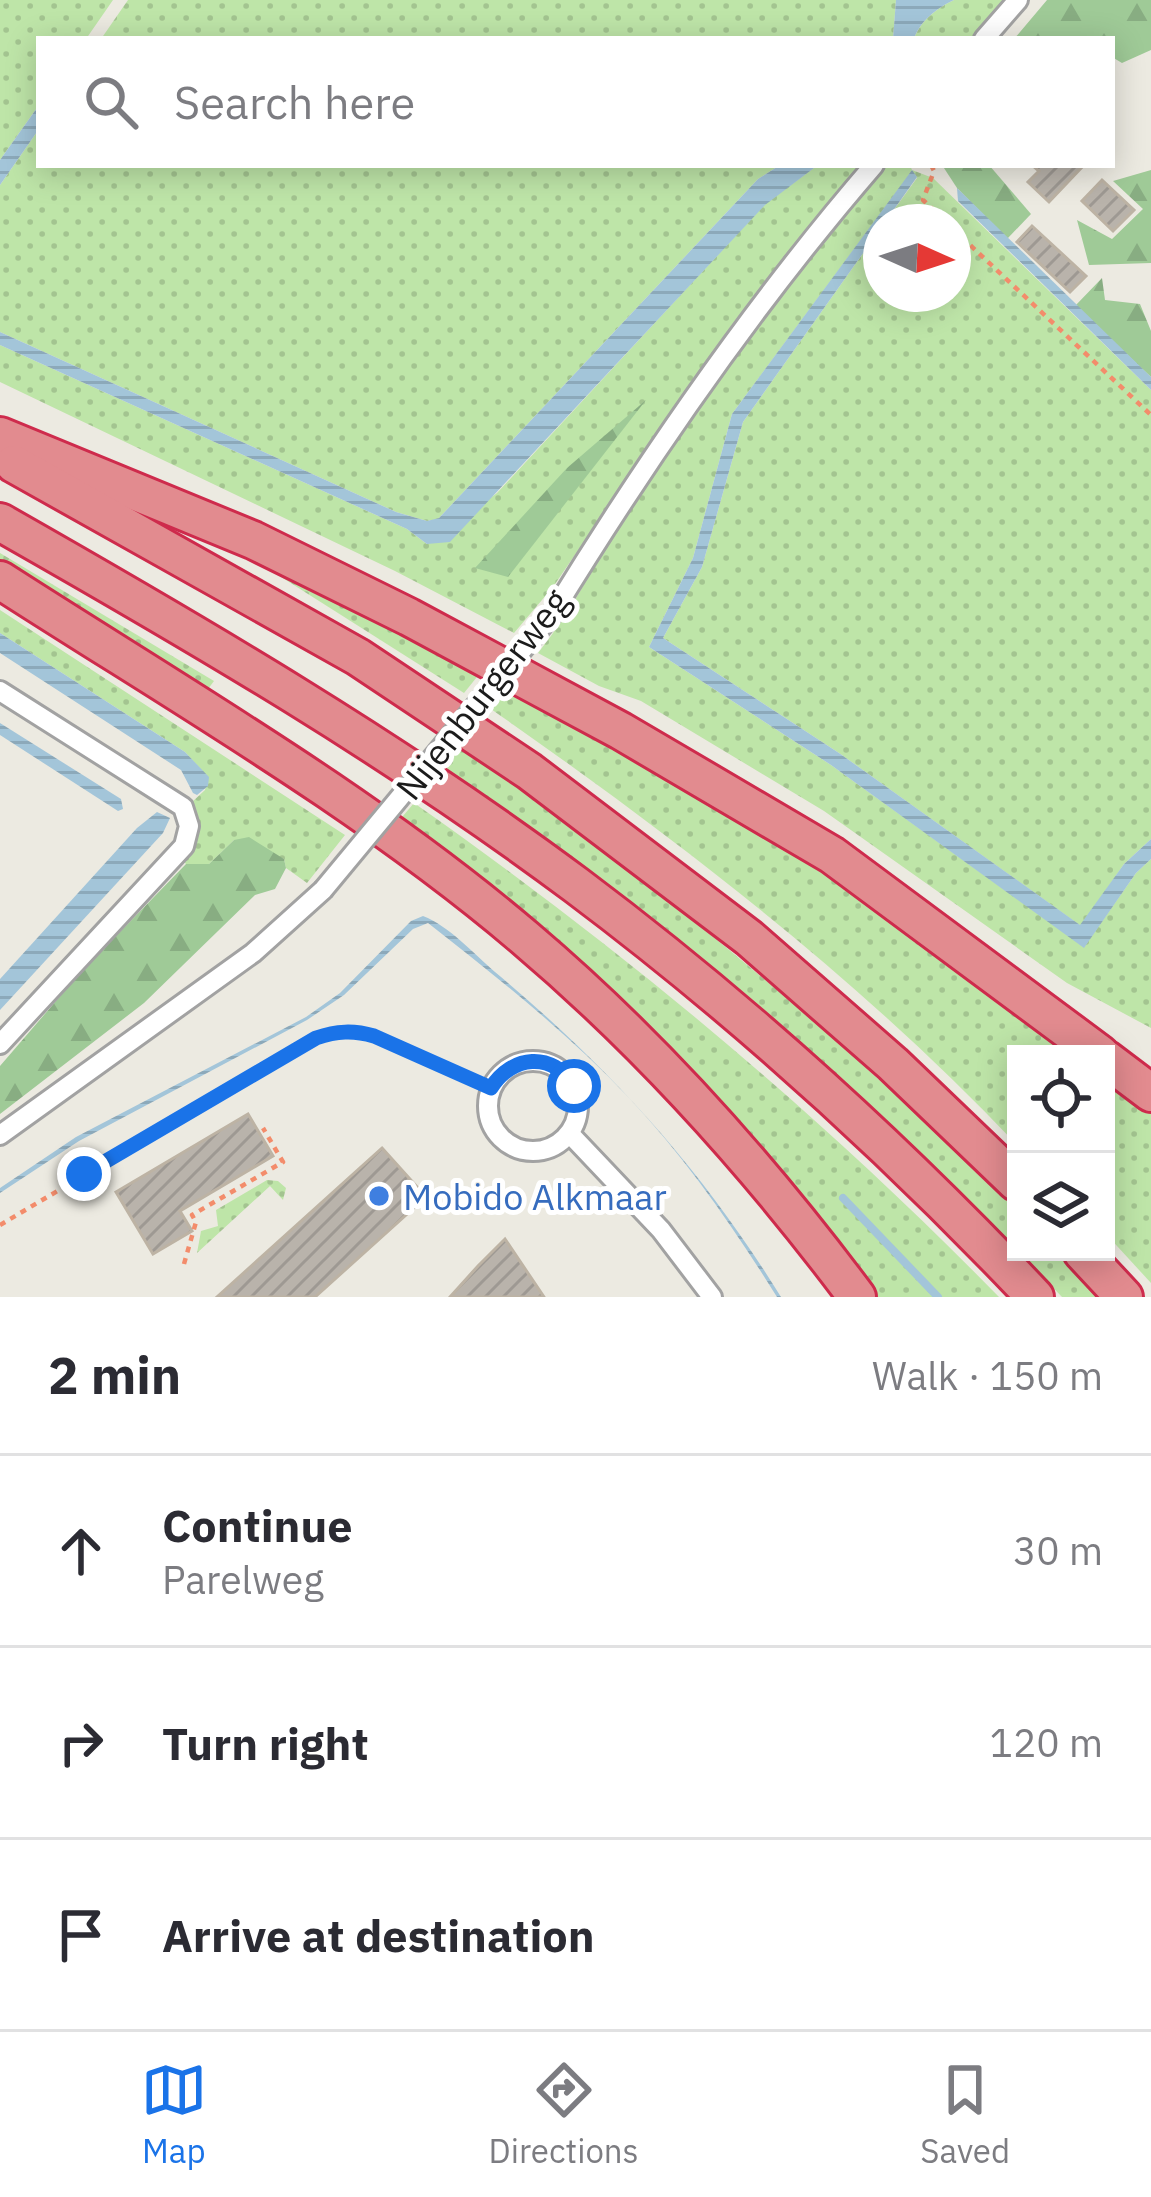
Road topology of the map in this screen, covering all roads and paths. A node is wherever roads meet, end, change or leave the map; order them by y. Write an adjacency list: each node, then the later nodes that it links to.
1 (1018, 0): 2 (street)
2 (987, 36)
3 (871, 168): 20 (street, Nijenburgerweg, bridge)
4 (933, 168): 5 (path)
5 (927, 204)
6 (971, 246): 7 (path)
7 (1151, 415)
8 (0, 436): 14 (highway)
9 (0, 456): 21 (highway)
10 (0, 522): 27 (highway)
11 (0, 580): 26 (highway)
12 (0, 691): 13 (street)
13 (0, 1044)
14 (1088, 1045)
15 (1115, 1065): 17 (highway)
16 (491, 1088): 19 (street); 19 (street); 22 (path)
17 (1151, 1093)
18 (263, 1128): 24 (path)
19 (570, 1134): 25 (street)
20 (0, 1136)
21 (1007, 1174)
22 (0, 1225)
23 (1090, 1261): 28 (highway)
24 (184, 1264)
25 (712, 1297)
26 (857, 1297)
27 (1035, 1297)
28 (1124, 1297)

